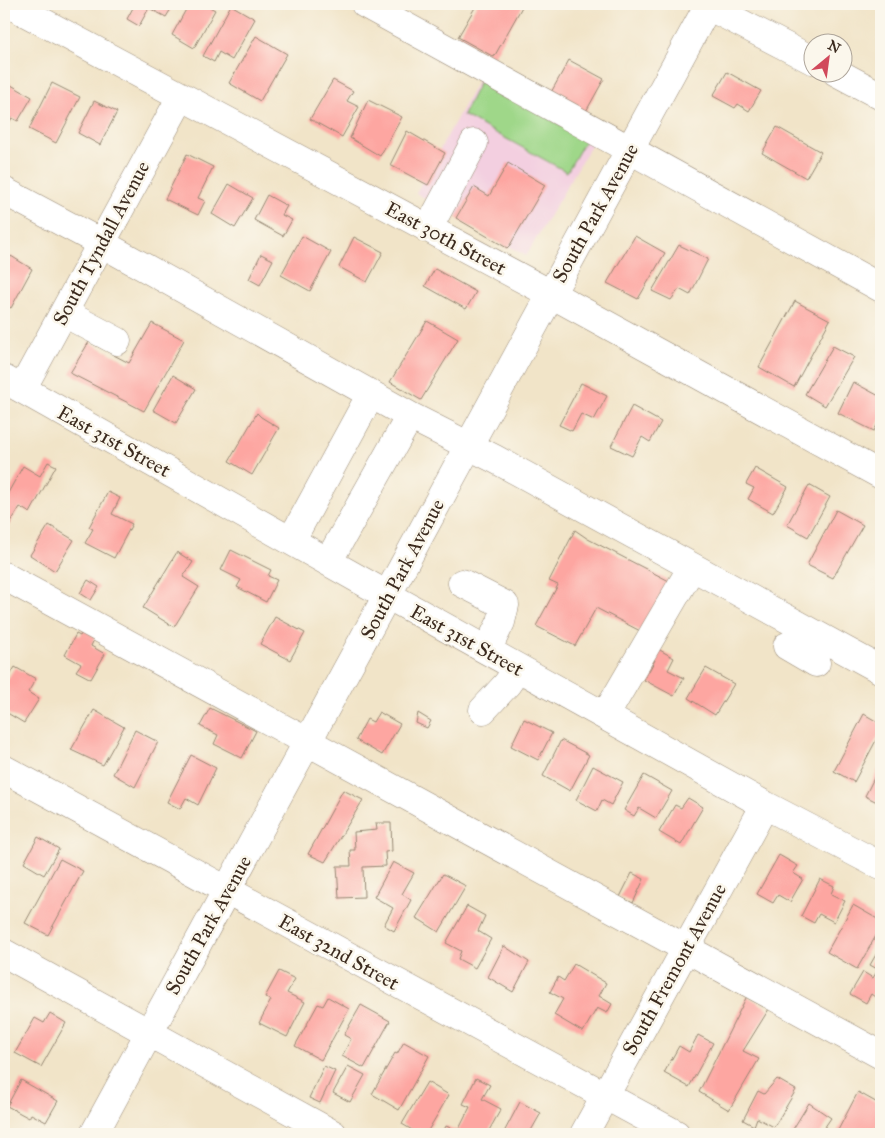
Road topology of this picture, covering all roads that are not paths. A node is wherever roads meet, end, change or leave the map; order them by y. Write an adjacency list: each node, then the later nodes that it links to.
1 (9, 4): 7 (street, East 30th Street)
2 (365, 4): 9 (street)
3 (707, 4): 4 (street); 9 (street, South Park Avenue)
4 (802, 55)
5 (852, 81): 6 (street)
6 (881, 96)
7 (181, 97): 11 (street, East 30th Street); 12 (street, South Tyndall Avenue)
8 (474, 142): 11 (street)
9 (630, 150): 13 (street); 14 (street, South Park Avenue)
10 (4, 191): 12 (street)
11 (428, 229): 14 (street, East 30th Street)
12 (101, 243): 15 (street, South Tyndall Avenue); 18 (street)
13 (881, 288)
14 (551, 294): 20 (street, South Park Avenue); 21 (street, East 30th Street)
15 (64, 313): 16 (street); 17 (street, South Tyndall Avenue)
16 (117, 341)
17 (13, 384): 22 (street, East 31st Street)
18 (370, 394): 19 (street); 22 (street)
19 (410, 416): 20 (street); 23 (street)
20 (468, 446): 24 (street); 27 (street, South Park Avenue)
21 (881, 475)
22 (291, 541): 23 (street, East 31st Street)
23 (328, 562): 27 (street, East 31st Street)
24 (692, 567): 32 (street); 34 (street)
25 (4, 576): 35 (street)
26 (462, 583): 29 (street)
27 (387, 595): 29 (street, East 31st Street); 35 (street, South Park Avenue)
28 (787, 646): 30 (street)
29 (487, 650): 31 (street, East 31st Street)
30 (816, 663)
31 (518, 668): 33 (street); 34 (street, East 31st Street)
32 (881, 670)
33 (483, 710)
34 (605, 716): 37 (street, East 31st Street)
35 (308, 742): 39 (street, South Park Avenue); 40 (street)
36 (4, 769): 39 (street, East 32nd Street)
37 (765, 805): 38 (street, East 31st Street); 40 (street, South Fremont Avenue)
38 (881, 866)
39 (227, 891): 42 (street, South Park Avenue); 44 (street, East 32nd Street)
40 (686, 948): 43 (street); 44 (street, South Fremont Avenue)
41 (4, 953): 42 (street)
42 (149, 1032): 45 (street, South Park Avenue); 46 (street)
43 (881, 1055)
44 (604, 1096): 47 (street, South Fremont Avenue); 48 (street, East 32nd Street)
45 (94, 1134)
46 (333, 1134)
47 (584, 1134)
48 (676, 1134)

